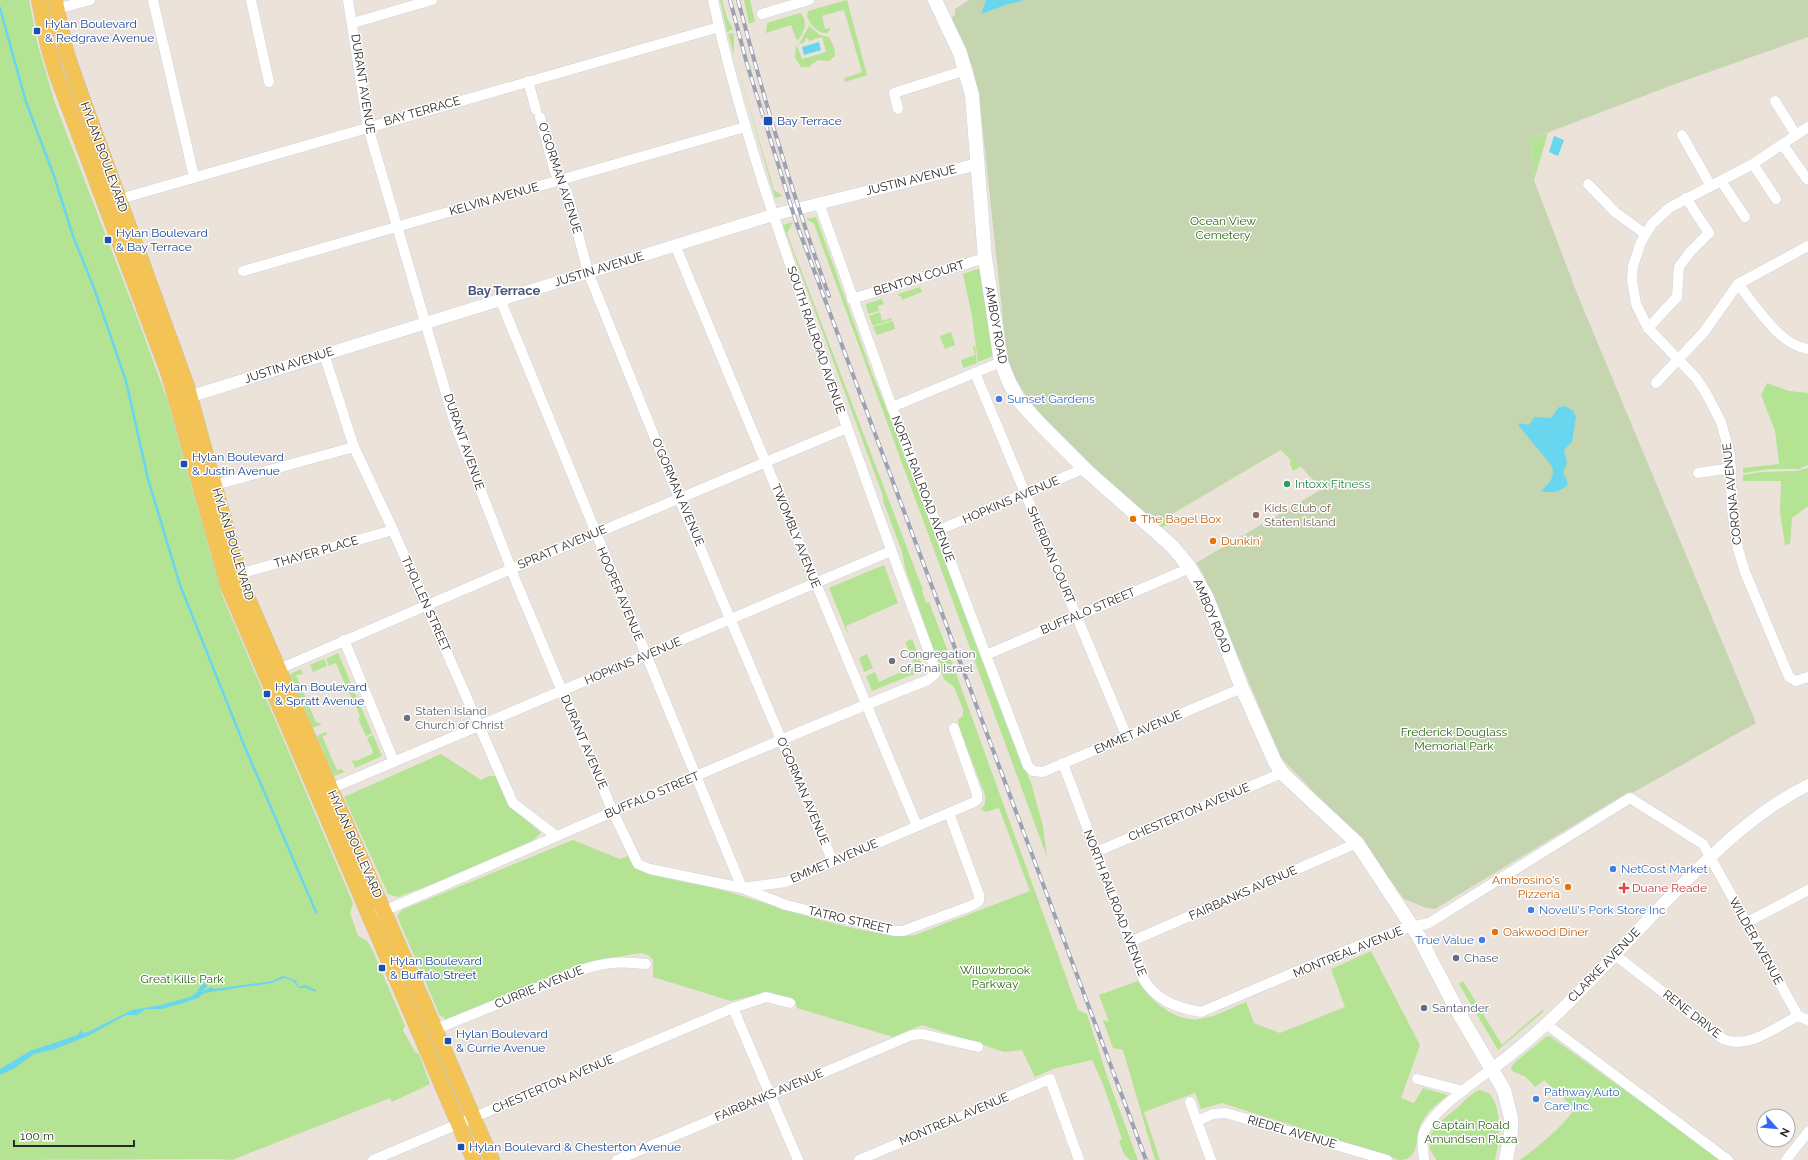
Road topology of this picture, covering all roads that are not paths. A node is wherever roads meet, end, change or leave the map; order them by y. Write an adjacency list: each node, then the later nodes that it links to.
1 (39, 0): 37 (main road, HYLAN BOULEVARD)
2 (90, 0): 10 (street)
3 (154, 0): 27 (street)
4 (250, 0): 16 (street)
5 (348, 0): 12 (street, DURANT AVENUE)
6 (432, 0): 12 (street)
7 (713, 0): 13 (street, SOUTH RAILROAD AVENUE)
8 (809, 0): 11 (street)
9 (935, 0): 14 (main road, AMBOY ROAD)
10 (56, 5): 34 (main road, HYLAN BOULEVARD)
11 (762, 14)
12 (353, 23): 19 (street, DURANT AVENUE)
13 (719, 27): 15 (street, BAY TERRACE); 21 (street, SOUTH RAILROAD AVENUE)
14 (966, 70): 18 (street); 25 (main road, AMBOY ROAD)
15 (528, 81): 19 (street, BAY TERRACE); 29 (street, O'GORMAN AVENUE)
16 (269, 82)
17 (1775, 101): 23 (street)
18 (898, 109)
19 (368, 127): 27 (street, BAY TERRACE); 40 (street, DURANT AVENUE)
20 (1808, 127): 23 (street, CORONA AVENUE)
21 (745, 128): 29 (street, KELVIN AVENUE); 38 (street, SOUTH RAILROAD AVENUE)
22 (1682, 135): 32 (street)
23 (1796, 135): 24 (street, CORONA AVENUE)
24 (1783, 145): 26 (street, CORONA AVENUE); 28 (street)
25 (978, 164): 36 (street, JUSTIN AVENUE); 44 (main road, AMBOY ROAD)
26 (1753, 164): 30 (street, CORONA AVENUE); 35 (street)
27 (194, 177): 34 (street, BAY TERRACE)
28 (1807, 179)
29 (559, 180): 40 (street, KELVIN AVENUE); 46 (street, O'GORMAN AVENUE)
30 (1721, 181): 32 (street, CORONA AVENUE); 39 (street)
31 (1588, 184): 41 (street)
32 (1711, 186): 33 (street, CORONA AVENUE)
33 (1686, 198): 41 (street, CORONA AVENUE); 51 (street)
34 (120, 199): 37 (street, BAY TERRACE); 58 (main road, HYLAN BOULEVARD)
35 (1776, 199)
36 (819, 203): 38 (street, JUSTIN AVENUE); 49 (street, NORTH RAILROAD AVENUE)
37 (104, 204): 58 (main road, HYLAN BOULEVARD)
38 (773, 214): 42 (street, JUSTIN AVENUE); 60 (street, SOUTH RAILROAD AVENUE)
39 (1745, 218)
40 (397, 227): 45 (street, KELVIN AVENUE); 50 (street, DURANT AVENUE)
41 (1645, 234): 51 (street, CORONA AVENUE)
42 (675, 245): 46 (street, JUSTIN AVENUE); 62 (street, TWOMBLY AVENUE)
43 (1808, 246): 47 (street)
44 (985, 258): 49 (street, BENTON COURT); 55 (main road, AMBOY ROAD)
45 (243, 271)
46 (588, 272): 48 (street, JUSTIN AVENUE); 68 (street, O'GORMAN AVENUE)
47 (1738, 284): 52 (street); 54 (street)
48 (500, 299): 50 (street, JUSTIN AVENUE); 71 (street, HOOPER AVENUE)
49 (852, 299): 59 (street, NORTH RAILROAD AVENUE)
50 (425, 322): 53 (street, JUSTIN AVENUE); 74 (street, DURANT AVENUE)
51 (1648, 328): 54 (street, CORONA AVENUE)
52 (1808, 349)
53 (324, 354): 58 (street, JUSTIN AVENUE); 61 (street, THOLLEN STREET)
54 (1678, 360): 57 (street); 63 (street, CORONA AVENUE)
55 (1001, 362): 56 (street); 64 (main road, AMBOY ROAD)
56 (975, 373): 59 (street); 67 (street, SHERIDAN COURT)
57 (1656, 383)
58 (184, 398): 66 (main road, HYLAN BOULEVARD); 112 (main road, HYLAN BOULEVARD)
59 (892, 407): 70 (street, NORTH RAILROAD AVENUE)
60 (847, 428): 62 (street, SPRATT AVENUE); 72 (street, SOUTH RAILROAD AVENUE)
61 (354, 446): 66 (street); 69 (street, THOLLEN STREET)
62 (765, 462): 68 (street, SPRATT AVENUE); 76 (street, TWOMBLY AVENUE)
63 (1731, 468): 65 (street); 85 (street, CORONA AVENUE)
64 (1083, 469): 67 (street, HOPKINS AVENUE); 73 (main road, AMBOY ROAD)
65 (1698, 473)
66 (215, 485): 75 (main road, HYLAN BOULEVARD)
67 (1026, 494): 70 (street, HOPKINS AVENUE); 78 (street, SHERIDAN COURT)
68 (679, 498): 71 (street, SPRATT AVENUE); 79 (street, O'GORMAN AVENUE)
69 (393, 530): 75 (street, THAYER PLACE); 77 (street, THOLLEN STREET)
70 (939, 530): 81 (street, NORTH RAILROAD AVENUE)
71 (595, 534): 74 (street, SPRATT AVENUE); 82 (street, HOOPER AVENUE)
72 (891, 551): 76 (street, HOPKINS AVENUE); 84 (street, SOUTH RAILROAD AVENUE)
73 (1190, 568): 78 (street, BUFFALO STREET); 86 (main road, AMBOY ROAD)
74 (511, 569): 77 (street, SPRATT AVENUE); 87 (street, DURANT AVENUE)
75 (239, 574): 83 (main road, HYLAN BOULEVARD)
76 (815, 583): 79 (street, HOPKINS AVENUE); 88 (street, TWOMBLY AVENUE)
77 (427, 605): 80 (street, SPRATT AVENUE); 89 (street, THOLLEN STREET)
78 (1077, 616): 81 (street, BUFFALO STREET); 91 (street, SHERIDAN COURT)
79 (731, 619): 82 (street, HOPKINS AVENUE); 92 (street, O'GORMAN AVENUE)
80 (344, 640): 83 (street, SPRATT AVENUE); 93 (street)
81 (986, 654): 95 (street, NORTH RAILROAD AVENUE)
82 (646, 655): 87 (street, HOPKINS AVENUE); 97 (street, HOOPER AVENUE)
83 (279, 669): 99 (main road, HYLAN BOULEVARD)
84 (935, 674): 88 (street, BUFFALO STREET)
85 (1808, 677)
86 (1242, 688): 91 (street, EMMET AVENUE); 96 (main road, AMBOY ROAD)
87 (562, 691): 89 (street, HOPKINS AVENUE); 100 (street, DURANT AVENUE)
88 (866, 705): 92 (street, BUFFALO STREET); 102 (street, TWOMBLY AVENUE)
89 (479, 727): 93 (street, HOPKINS AVENUE); 103 (street, THOLLEN STREET)
90 (954, 728): 101 (street, EMMET AVENUE)
91 (1127, 737): 94 (street, EMMET AVENUE)
92 (782, 740): 97 (street, BUFFALO STREET); 107 (street, O'GORMAN AVENUE)
93 (394, 762): 99 (street, HOPKINS AVENUE)
94 (1063, 763): 95 (street, EMMET AVENUE); 105 (street, NORTH RAILROAD AVENUE)
95 (1033, 771)
96 (1282, 773): 104 (main road, AMBOY ROAD); 105 (street, CHESTERTON AVENUE)
97 (697, 776): 100 (street, BUFFALO STREET); 109 (street, HOOPER AVENUE)
98 (1808, 785): 106 (street, CLARKE AVENUE)
99 (330, 789): 111 (main road, HYLAN BOULEVARD)
100 (613, 812): 103 (street, BUFFALO STREET); 108 (street, DURANT AVENUE)
101 (949, 813): 102 (street, EMMET AVENUE); 109 (street, TATRO STREET)
102 (917, 826): 107 (street, EMMET AVENUE)
103 (556, 836): 111 (street, BUFFALO STREET)
104 (1357, 843): 114 (main road, AMBOY ROAD); 115 (street, FAIRBANKS AVENUE)
105 (1096, 852): 115 (street, NORTH RAILROAD AVENUE)
106 (1710, 856): 113 (street, WILDER AVENUE); 114 (street, MONTREAL AVENUE); 116 (street, CLARKE AVENUE)
107 (833, 862): 109 (street, EMMET AVENUE)
108 (638, 864): 109 (street, EMMET AVENUE)
109 (742, 888)
110 (1808, 890): 113 (street)
111 (385, 910): 112 (street, BUFFALO STREET); 123 (main road, HYLAN BOULEVARD)
112 (369, 917): 132 (main road, HYLAN BOULEVARD)
113 (1746, 923): 121 (street, WILDER AVENUE)
114 (1412, 927): 120 (street, MONTREAL AVENUE); 125 (main road, AMBOY ROAD)
115 (1130, 942): 120 (street, NORTH RAILROAD AVENUE)
116 (1614, 954): 121 (street, RENE DRIVE); 122 (street, CLARKE AVENUE)
117 (646, 964): 123 (street, CURRIE AVENUE)
118 (790, 1003): 119 (street)
119 (733, 1008): 128 (street); 130 (street, CHESTERTON AVENUE)
120 (1201, 1012)
121 (1803, 1018)
122 (1546, 1024): 125 (street, CLARKE AVENUE); 145 (street)
123 (436, 1029): 130 (main road, HYLAN BOULEVARD)
124 (978, 1047): 128 (street, FAIRBANKS AVENUE)
125 (1492, 1069): 127 (street); 144 (main road, AMBOY ROAD)
126 (1417, 1079): 127 (street)
127 (1463, 1091): 143 (street)
128 (770, 1094): 137 (street, FAIRBANKS AVENUE); 138 (street)
129 (1190, 1102): 131 (street)
130 (474, 1118): 132 (street, CHESTERTON AVENUE); 136 (main road, HYLAN BOULEVARD)
131 (1197, 1121): 141 (street); 142 (street, RIEDEL AVENUE)
132 (458, 1124): 134 (street, CHESTERTON AVENUE); 135 (main road, HYLAN BOULEVARD)
133 (1808, 1132): 146 (street)
134 (373, 1160)
135 (474, 1160)
136 (492, 1160)
137 (617, 1160)
138 (798, 1160)
139 (859, 1160): 140 (street, MONTREAL AVENUE)
140 (1079, 1160)
141 (1211, 1160)
142 (1387, 1160)
143 (1424, 1160)
144 (1506, 1160)
145 (1728, 1160)
146 (1786, 1160)

